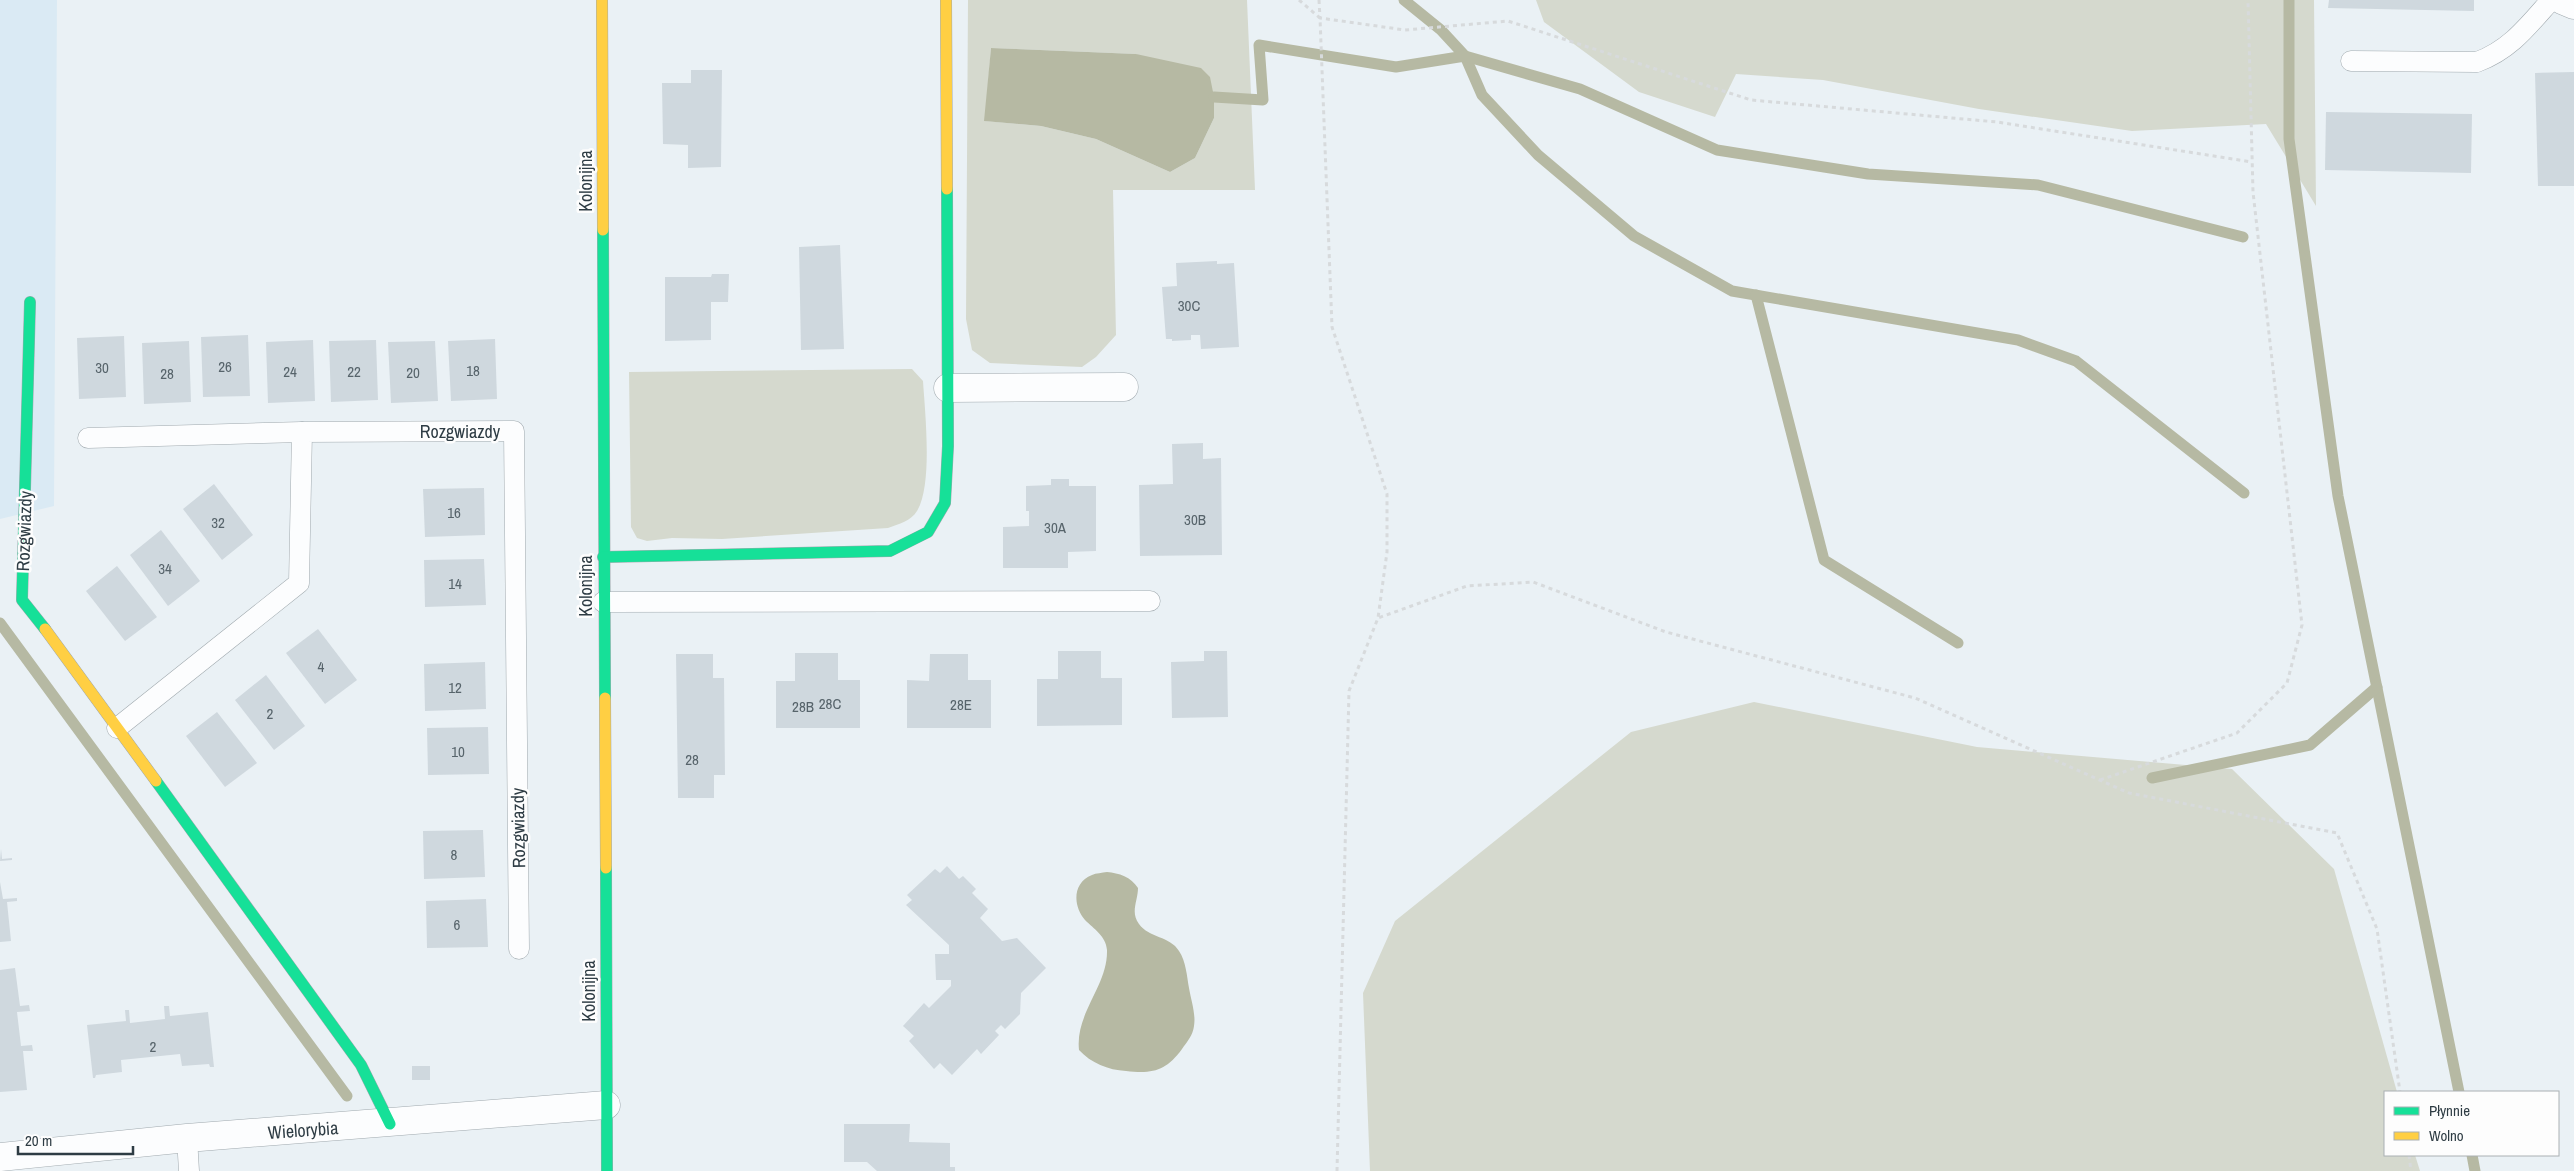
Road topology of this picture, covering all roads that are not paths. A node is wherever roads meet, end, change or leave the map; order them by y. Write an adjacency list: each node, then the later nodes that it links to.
1 (602, 0): 12 (street, Kolonijna)
2 (946, 0): 9 (street)
3 (2551, 0): 6 (lane)
4 (2562, 0): 5 (street)
5 (2574, 4)
6 (2351, 61)
7 (30, 302): 15 (street, Rozgwiazdy)
8 (1124, 387): 9 (street)
9 (948, 388): 12 (street)
10 (302, 432): 11 (lane); 15 (lane); 16 (lane, Rozgwiazdy)
11 (88, 438)
12 (602, 557): 14 (street, Kolonijna)
13 (1150, 601): 14 (lane)
14 (603, 602): 17 (street, Kolonijna)
15 (117, 728): 18 (street, Rozgwiazdy)
16 (519, 949)
17 (606, 1105): 18 (street, Wielorybia); 22 (street, Kolonijna)
18 (390, 1124): 19 (street, Wielorybia)
19 (187, 1138): 20 (street, Wielorybia); 21 (lane)
20 (0, 1157)
21 (188, 1171)
22 (606, 1171)

